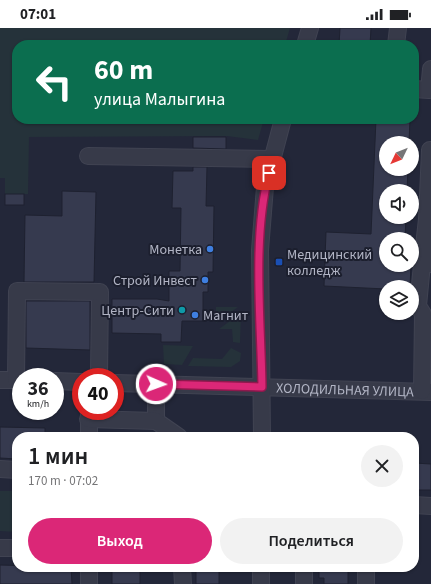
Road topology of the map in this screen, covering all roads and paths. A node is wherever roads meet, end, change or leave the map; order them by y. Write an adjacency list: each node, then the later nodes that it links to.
1 (310, 28): 3 (street)
2 (398, 28): 4 (street)
3 (306, 40)
4 (397, 40)
5 (431, 70): 6 (street)
6 (419, 89)
7 (282, 124): 10 (street)
8 (430, 150): 11 (street)
9 (88, 156): 10 (street)
10 (273, 159): 16 (street)
11 (426, 264): 17 (street)
12 (13, 368): 13 (street)
13 (99, 368)
14 (124, 383): 15 (street, ХОЛОДИЛЬНАЯ УЛИЦА)
15 (156, 384): 16 (street, ХОЛОДИЛЬНАЯ УЛИЦА); 20 (street)
16 (262, 387): 17 (street, ХОЛОДИЛЬНАЯ УЛИЦА); 23 (street)
17 (426, 392)
18 (124, 418): 20 (street)
19 (88, 420): 21 (street)
20 (156, 421): 22 (street)
21 (88, 432)
22 (172, 432)
23 (262, 432)
24 (0, 469): 25 (street)
25 (12, 470)
26 (419, 505): 27 (street)
27 (431, 506)
28 (0, 548): 29 (street)
29 (12, 548)
30 (89, 572): 35 (street)
31 (182, 572): 36 (street)
32 (261, 572): 37 (street)
33 (304, 572): 38 (street)
34 (366, 572): 39 (street)
35 (89, 584)
36 (183, 584)
37 (261, 584)
38 (304, 584)
39 (366, 584)

